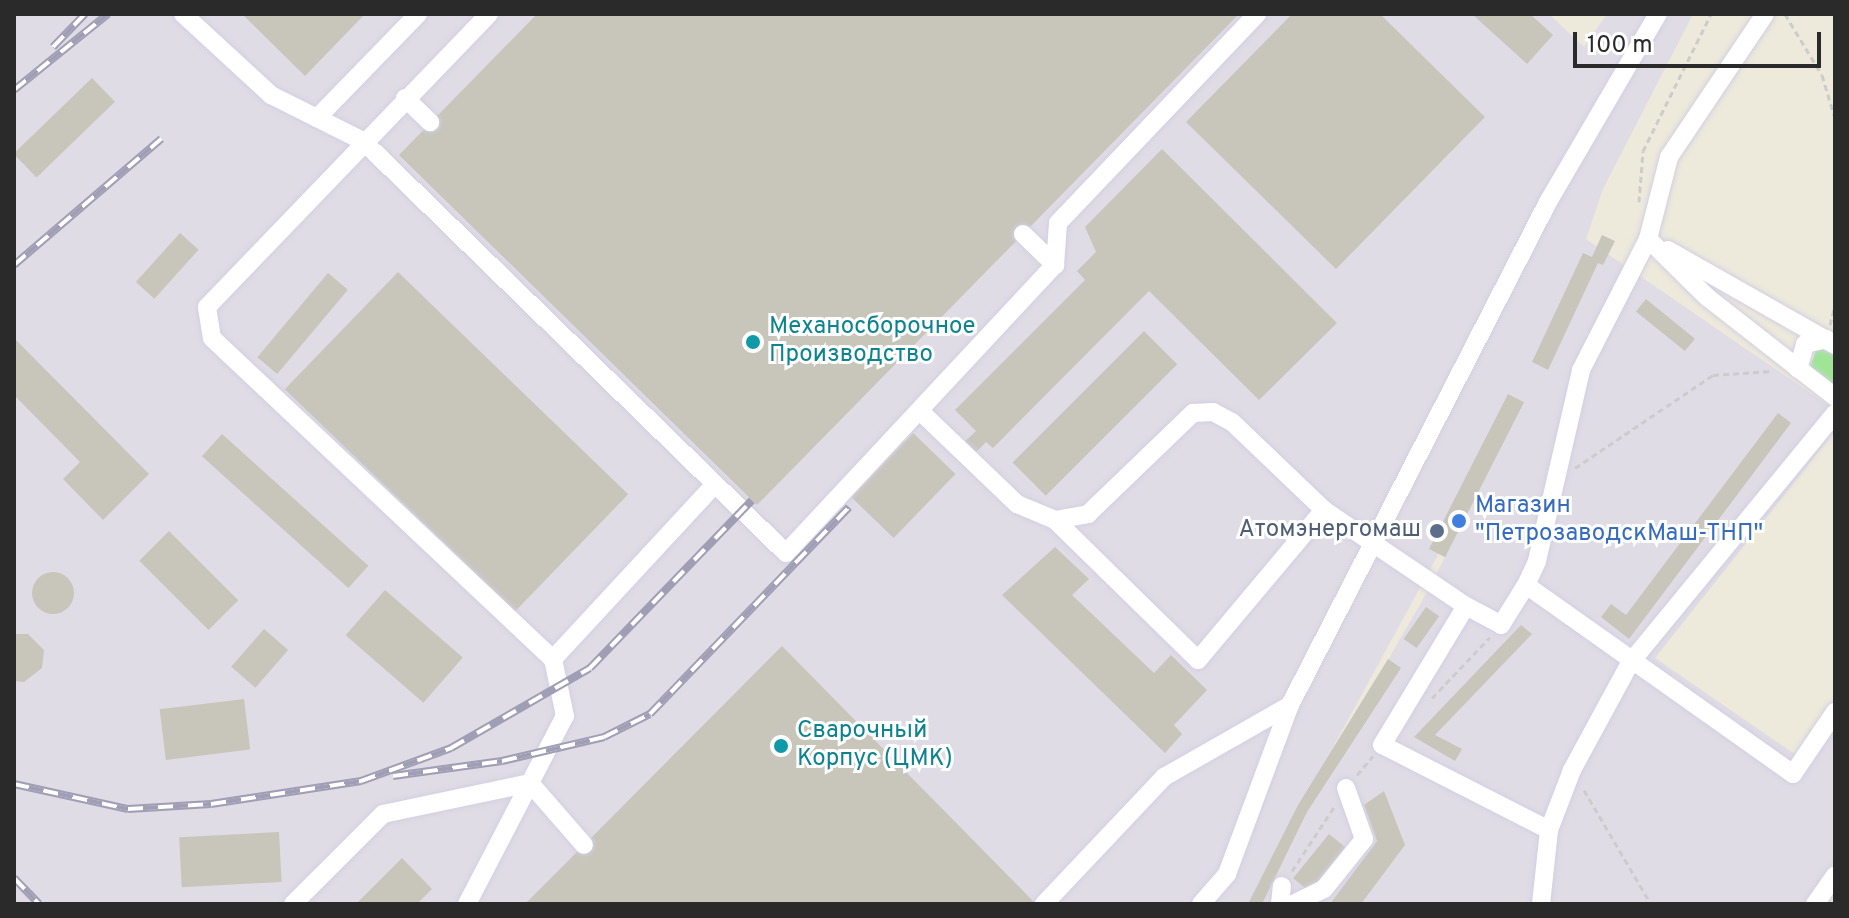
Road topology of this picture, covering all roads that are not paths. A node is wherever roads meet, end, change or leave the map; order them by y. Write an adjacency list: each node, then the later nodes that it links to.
1 (183, 14): 8 (street)
2 (418, 14): 8 (street)
3 (489, 14): 7 (street)
4 (1257, 14): 13 (street)
5 (1658, 14): 22 (street)
6 (1765, 14): 12 (street)
7 (405, 98): 9 (street); 10 (street)
8 (317, 118): 10 (street)
9 (430, 122)
10 (363, 141): 19 (street); 25 (street)
11 (1023, 234): 13 (street)
12 (1648, 239): 14 (street); 15 (street); 23 (street)
13 (1055, 265): 17 (street)
14 (1830, 342): 15 (street)
15 (1798, 369): 16 (street)
16 (1835, 397)
17 (922, 413): 19 (street); 21 (street)
18 (1835, 413): 26 (street)
19 (715, 484): 25 (street)
20 (1324, 510): 21 (street); 21 (street); 22 (street)
21 (1055, 520)
22 (1375, 543): 24 (street); 27 (street)
23 (1526, 585): 24 (street); 26 (street)
24 (1466, 606): 32 (street)
25 (553, 659): 30 (street)
26 (1630, 663): 29 (street); 32 (street)
27 (1290, 705): 37 (street); 38 (street)
28 (1835, 712): 29 (street)
29 (1828, 737)
30 (530, 783): 33 (street); 35 (street); 36 (street)
31 (1346, 788): 39 (street)
32 (1549, 830): 40 (street)
33 (584, 845)
34 (1835, 875): 41 (street)
35 (293, 904)
36 (467, 904)
37 (1044, 904)
38 (1201, 904)
39 (1293, 904)
40 (1541, 904)
41 (1815, 904)

